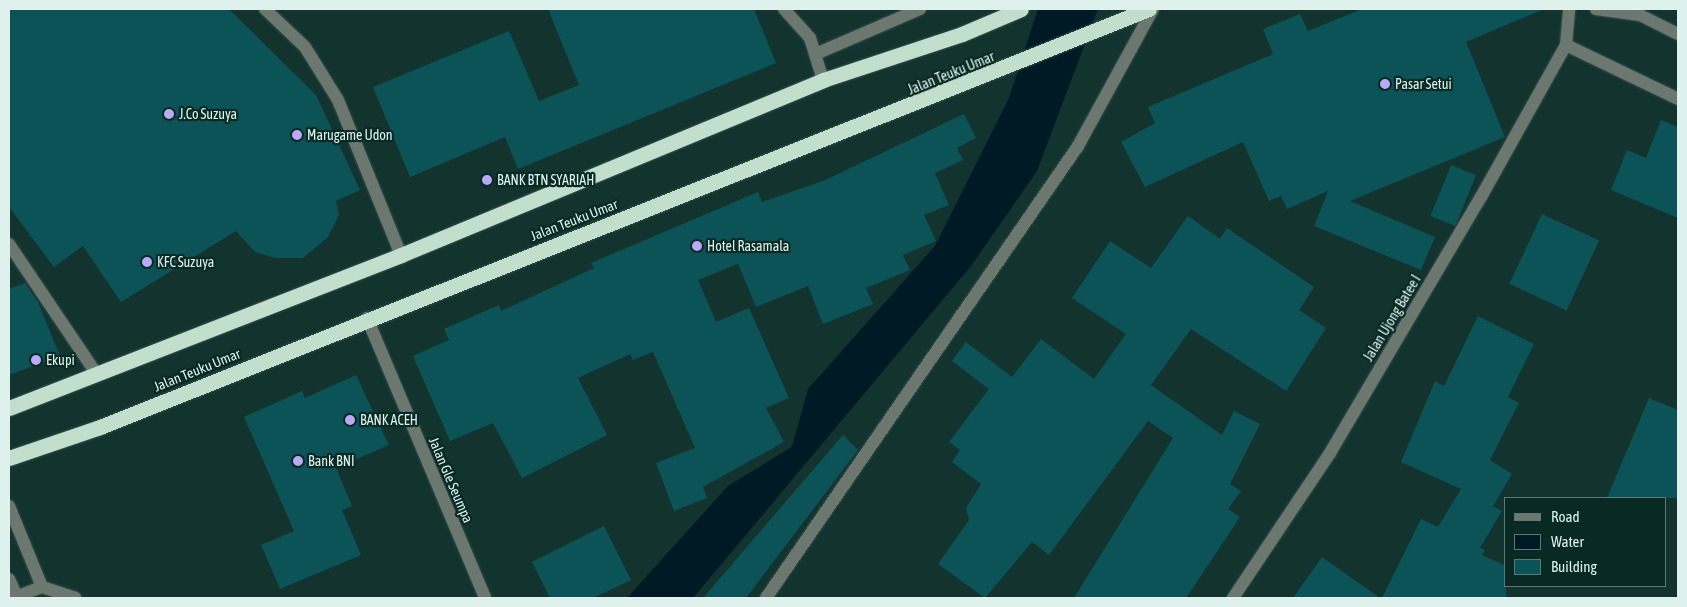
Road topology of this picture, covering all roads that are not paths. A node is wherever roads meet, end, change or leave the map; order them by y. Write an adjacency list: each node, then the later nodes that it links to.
1 (264, 9): 15 (street)
2 (784, 9): 11 (street)
3 (920, 9): 11 (street)
4 (1021, 9): 12 (highway)
5 (1149, 9): 16 (highway, Jalan Teuku Umar)
6 (1153, 9): 26 (street)
7 (1569, 9): 10 (street)
8 (1596, 9): 9 (street)
9 (1678, 34)
10 (1566, 46): 13 (street); 27 (street, Jalan Ujong Batee I)
11 (818, 53): 12 (street)
12 (823, 80): 15 (highway)
13 (1678, 99)
14 (9, 244): 17 (street)
15 (401, 255): 17 (highway)
16 (367, 318): 19 (highway, Jalan Teuku Umar); 25 (street, Jalan Gle Seumpa)
17 (96, 373): 18 (highway)
18 (9, 408)
19 (9, 458)
20 (9, 506): 22 (street)
21 (9, 579): 23 (street)
22 (42, 587): 23 (street); 24 (street)
23 (15, 597)
24 (75, 598)
25 (485, 598)
26 (766, 598)
27 (1232, 598)

